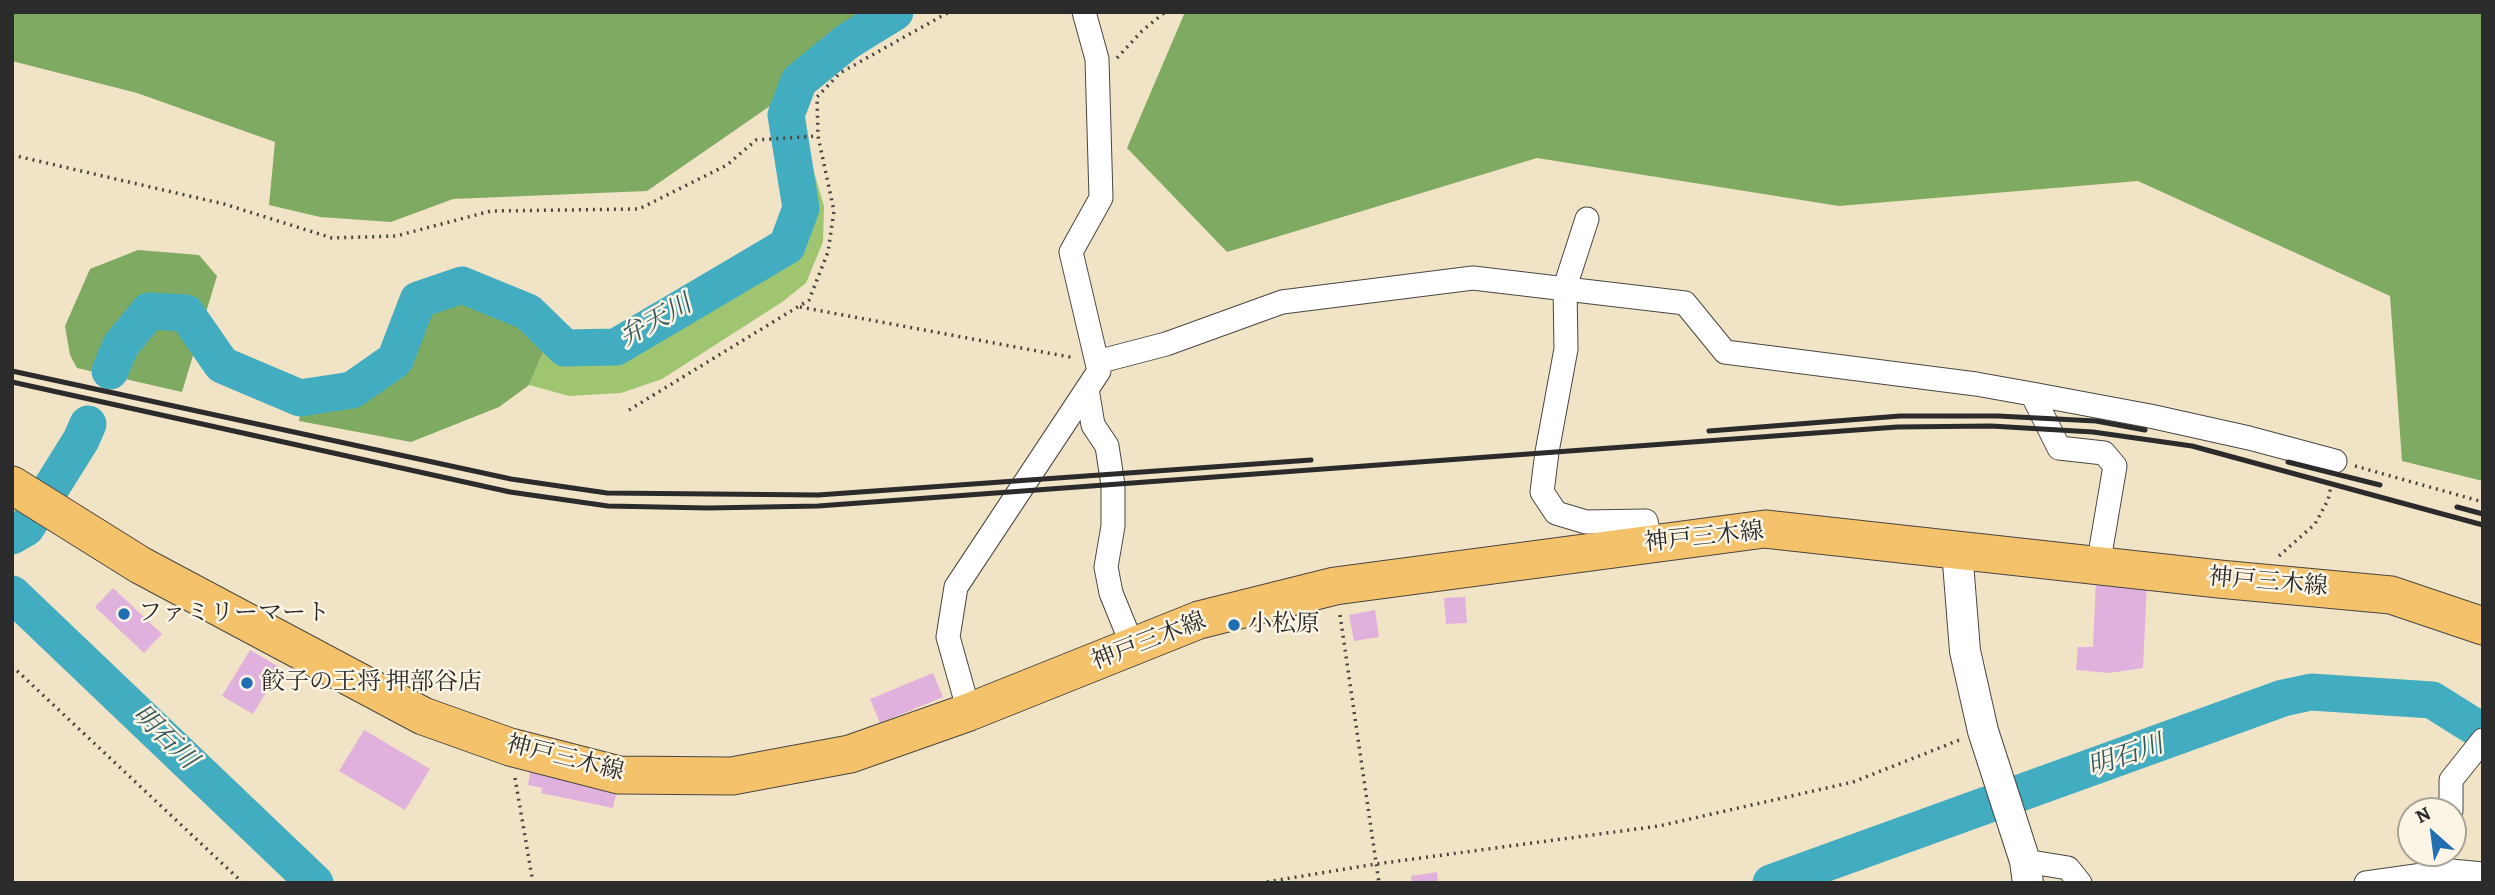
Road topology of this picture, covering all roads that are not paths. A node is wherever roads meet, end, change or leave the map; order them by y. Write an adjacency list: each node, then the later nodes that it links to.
1 (1084, 12): 4 (street)
2 (1587, 219): 3 (street)
3 (1565, 287): 4 (street); 6 (street); 9 (street)
4 (1097, 362): 5 (street)
5 (1087, 389): 13 (street); 14 (street)
6 (2032, 394): 7 (street); 11 (street)
7 (2335, 461)
8 (16, 487): 14 (main road, 神戸三木線)
9 (1651, 544): 10 (main road, 神戸三木線); 13 (main road, 神戸三木線)
10 (1957, 551): 11 (main road, 神戸三木線); 18 (street)
11 (2098, 566): 12 (main road, 神戸三木線)
12 (2483, 626)
13 (1133, 647): 14 (main road, 神戸三木線)
14 (970, 712)
15 (2483, 740): 16 (street)
16 (2451, 797)
17 (2451, 869): 19 (street); 21 (street)
18 (2026, 872): 20 (street)
19 (2483, 874)
20 (2080, 883)
21 (2366, 883)

